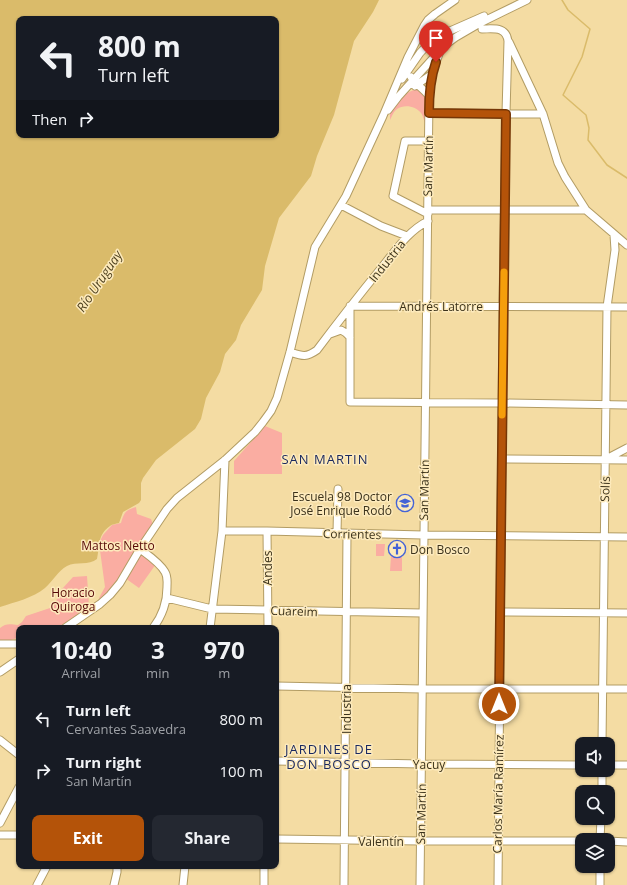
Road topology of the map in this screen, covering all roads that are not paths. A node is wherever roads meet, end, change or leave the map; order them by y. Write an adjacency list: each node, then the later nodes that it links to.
1 (455, 0): 6 (street)
2 (526, 0): 5 (street); 7 (street)
3 (482, 29): 4 (street)
4 (508, 40): 13 (street, Carlos María Ramírez); 14 (street)
5 (440, 51): 8 (street, San Martín); 9 (street)
6 (408, 57): 7 (street); 10 (street)
7 (408, 69): 9 (street); 10 (street)
8 (432, 74): 9 (street); 11 (street, San Martín)
9 (416, 83): 10 (street); 11 (street)
10 (395, 95): 16 (street)
11 (429, 96): 12 (street, San Martín)
12 (429, 113): 13 (street); 15 (street, San Martín)
13 (506, 114): 14 (street); 18 (street, Carlos María Ramírez)
14 (543, 114): 17 (street)
15 (429, 141): 19 (street, San Martín); 19 (street)
16 (341, 205): 21 (street); 30 (street)
17 (586, 210): 18 (street); 20 (street)
18 (505, 211): 19 (street); 25 (street, Carlos María Ramírez)
19 (428, 215): 21 (street, Industria); 24 (street, San Martín)
20 (614, 234): 22 (street); 26 (street, Solís)
21 (407, 236): 23 (street, Industria)
22 (627, 245)
23 (350, 306): 24 (street, Andrés Latorre); 28 (street, Industria); 29 (street)
24 (427, 306): 25 (street, Andrés Latorre); 31 (street, San Martín)
25 (503, 306): 26 (street, Andrés Latorre); 32 (street, Carlos María Ramírez)
26 (607, 307): 27 (street, Andrés Latorre); 33 (street, Solís)
27 (627, 307)
28 (330, 334): 29 (street); 30 (street, Industria)
29 (350, 337): 31 (street)
30 (290, 352): 37 (street)
31 (426, 403): 32 (street); 45 (street, San Martín)
32 (502, 403): 33 (street); 36 (street, Carlos María Ramírez)
33 (607, 405): 34 (street); 38 (street, Solís)
34 (627, 405)
35 (627, 448): 38 (street)
36 (502, 459): 38 (street); 46 (street, Carlos María Ramírez)
37 (225, 460): 42 (street); 49 (street)
38 (606, 460): 39 (street); 47 (street, Solís)
39 (627, 460)
40 (338, 489): 43 (street)
41 (267, 531): 42 (street, Corrientes); 43 (street, Corrientes); 52 (street, Andes)
42 (222, 532): 51 (street)
43 (337, 533): 44 (street, Corrientes)
44 (347, 534): 45 (street, Corrientes); 53 (street, Industria)
45 (423, 535): 46 (street, Corrientes); 55 (street, San Martín)
46 (502, 535): 47 (street, Corrientes); 54 (street, Carlos María Ramírez)
47 (604, 536): 48 (street, Corrientes); 56 (street, Solís)
48 (627, 537)
49 (140, 549): 50 (street); 58 (street)
50 (167, 598): 51 (street, Cuareim); 59 (street)
51 (212, 609): 52 (street, Cuareim); 60 (street)
52 (267, 610): 53 (street, Cuareim); 61 (street, Andes)
53 (346, 612): 55 (street, Cuareim); 67 (street, Industria)
54 (500, 612): 56 (street); 68 (street, Carlos María Ramírez)
55 (422, 613): 69 (street, San Martín)
56 (604, 613): 57 (street); 70 (street, Solís)
57 (627, 613)
58 (69, 625)
59 (156, 625)
60 (210, 625)
61 (268, 625)
62 (0, 644): 63 (street)
63 (16, 644)
64 (16, 661): 65 (street)
65 (0, 672)
66 (279, 686): 67 (street)
67 (346, 688): 69 (street); 76 (street, Industria)
68 (499, 688): 69 (street); 70 (street); 78 (street, Carlos María Ramírez)
69 (422, 689): 77 (street, San Martín)
70 (602, 689): 71 (street); 72 (street, Solís)
71 (627, 689)
72 (602, 737)
73 (0, 740): 74 (street)
74 (16, 753)
75 (279, 762): 76 (street, Yacuy)
76 (345, 763): 77 (street, Yacuy); 87 (street, Industria)
77 (421, 764): 78 (street, Yacuy); 88 (street, San Martín)
78 (499, 764): 79 (street, Yacuy); 89 (street, Carlos María Ramírez)
79 (575, 765)
80 (615, 765): 81 (street)
81 (627, 765)
82 (16, 793): 83 (street)
83 (0, 824)
84 (0, 835): 85 (street)
85 (16, 835)
86 (279, 840): 87 (street, Valentín)
87 (345, 841): 88 (street, Valentín); 102 (street, Industria)
88 (420, 841): 89 (street, Valentín); 103 (street, San Martín)
89 (498, 841): 90 (street, Valentín); 104 (street, Carlos María Ramírez)
90 (575, 841)
91 (615, 841): 92 (street)
92 (627, 842)
93 (45, 869): 99 (street)
94 (116, 869): 100 (street)
95 (185, 869): 98 (street)
96 (264, 869): 101 (street)
97 (600, 873): 105 (street)
98 (184, 883)
99 (37, 885)
100 (114, 885)
101 (264, 885)
102 (344, 885)
103 (420, 885)
104 (498, 885)
105 (600, 885)

